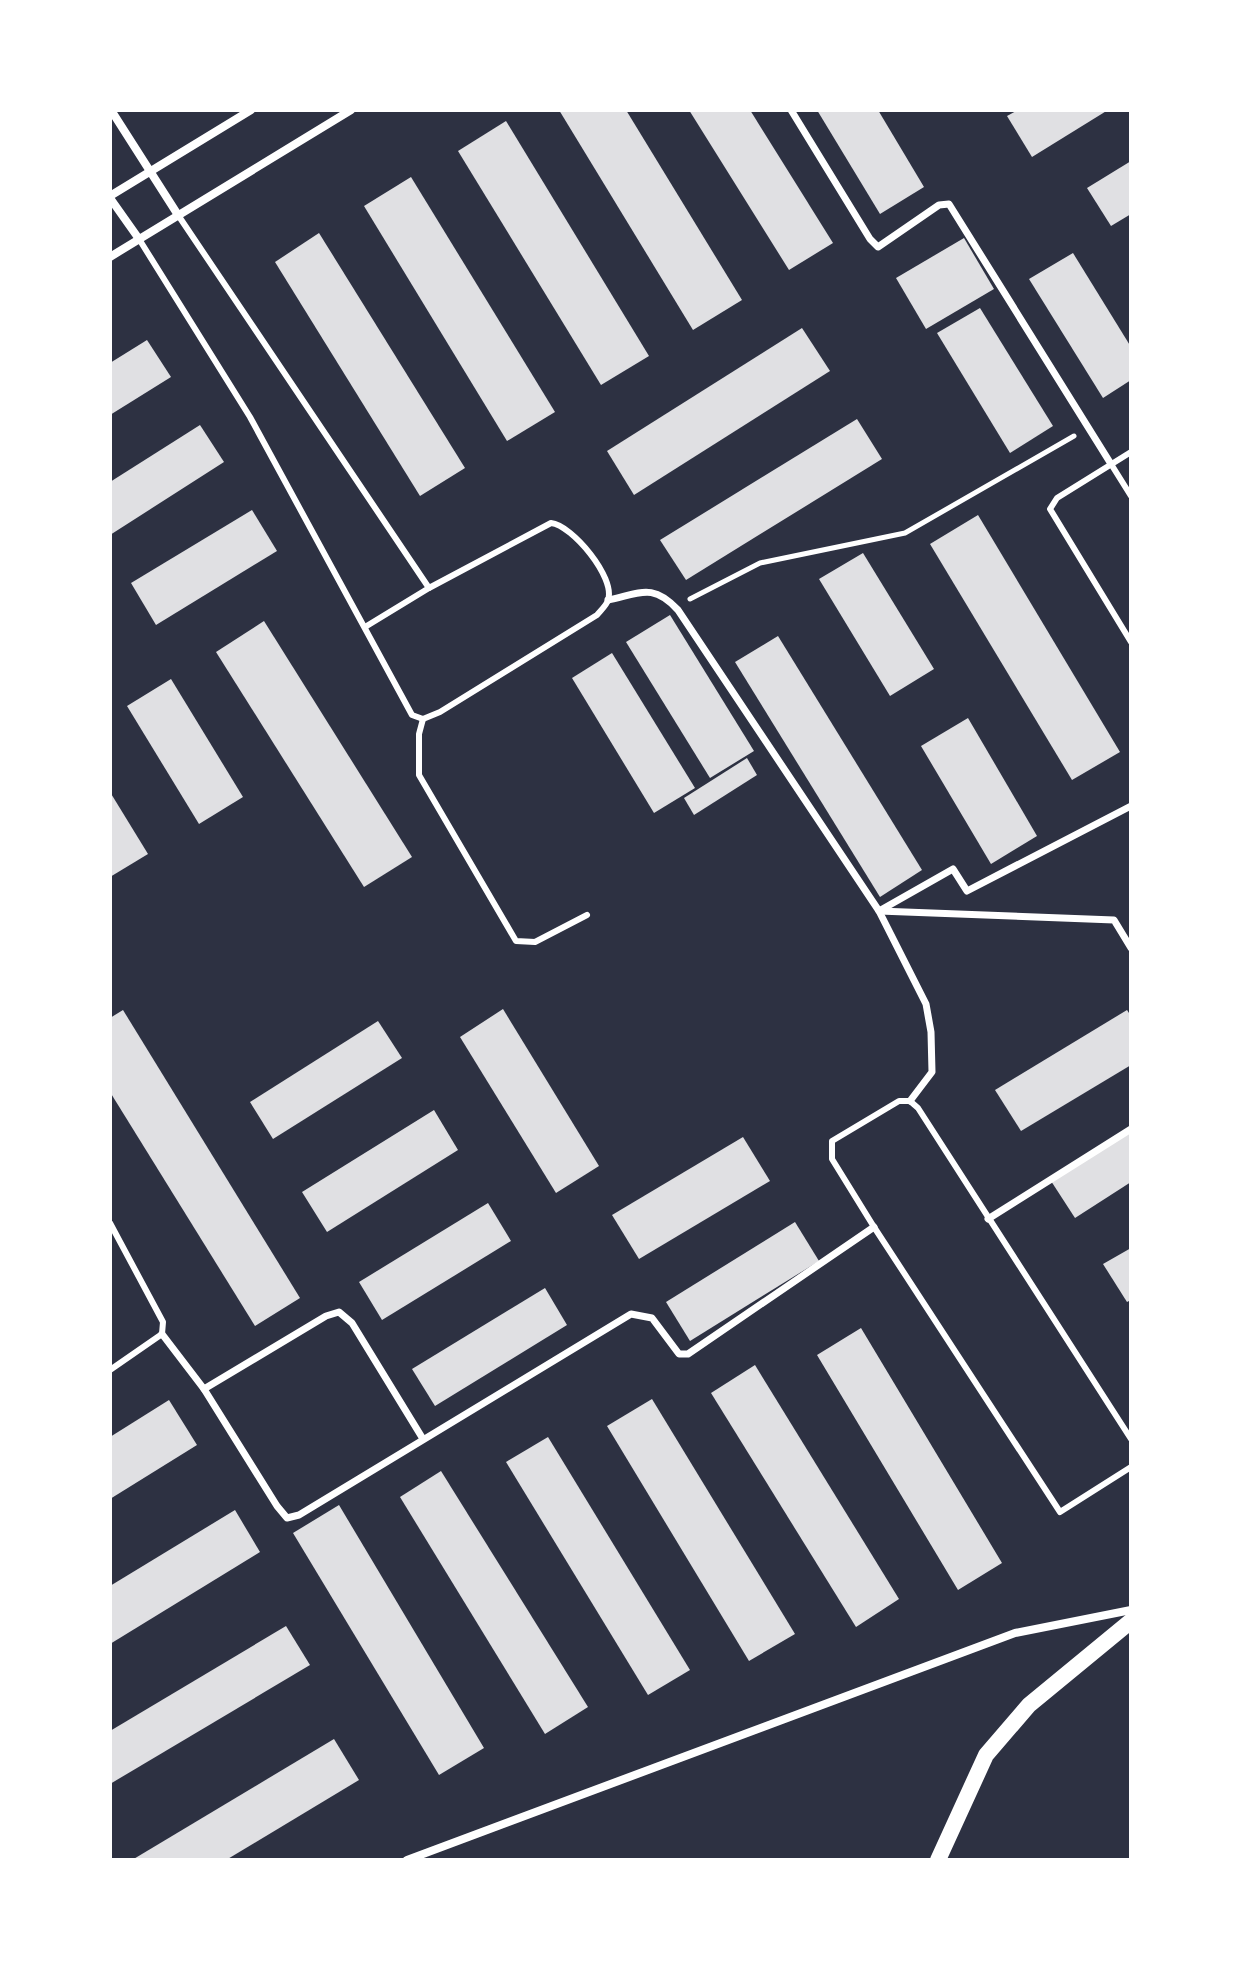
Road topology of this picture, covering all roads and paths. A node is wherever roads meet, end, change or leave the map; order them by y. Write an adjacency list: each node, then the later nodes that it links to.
1 (111, 110): 5 (street)
2 (251, 110): 5 (street)
3 (351, 110): 7 (street)
4 (791, 110): 10 (street)
5 (149, 172): 6 (street); 7 (street)
6 (110, 197): 8 (street)
7 (178, 215): 8 (street); 14 (lane)
8 (139, 239): 9 (street); 17 (lane)
9 (110, 257)
10 (1089, 427): 12 (street); 16 (path)
11 (1131, 452): 12 (lane)
12 (1111, 464): 13 (lane); 18 (lane)
13 (1131, 496)
14 (429, 588): 15 (lane); 17 (lane)
15 (608, 600): 16 (street); 19 (lane)
16 (678, 610): 21 (street)
17 (365, 627): 19 (lane)
18 (1131, 642)
19 (423, 719): 22 (lane)
20 (1131, 806): 21 (street)
21 (879, 911): 23 (street); 24 (street)
22 (587, 915)
23 (1131, 948)
24 (910, 1101): 26 (lane); 28 (lane)
25 (1131, 1129): 26 (street)
26 (988, 1219): 33 (lane)
27 (110, 1223): 29 (lane)
28 (874, 1227): 32 (street); 34 (lane)
29 (162, 1334): 30 (lane); 31 (street)
30 (110, 1370)
31 (204, 1389): 32 (street); 32 (street)
32 (423, 1439)
33 (1131, 1439)
34 (1131, 1467)
35 (1131, 1610): 37 (street)
36 (1131, 1621): 38 (main road)
37 (407, 1860)
38 (938, 1860)

